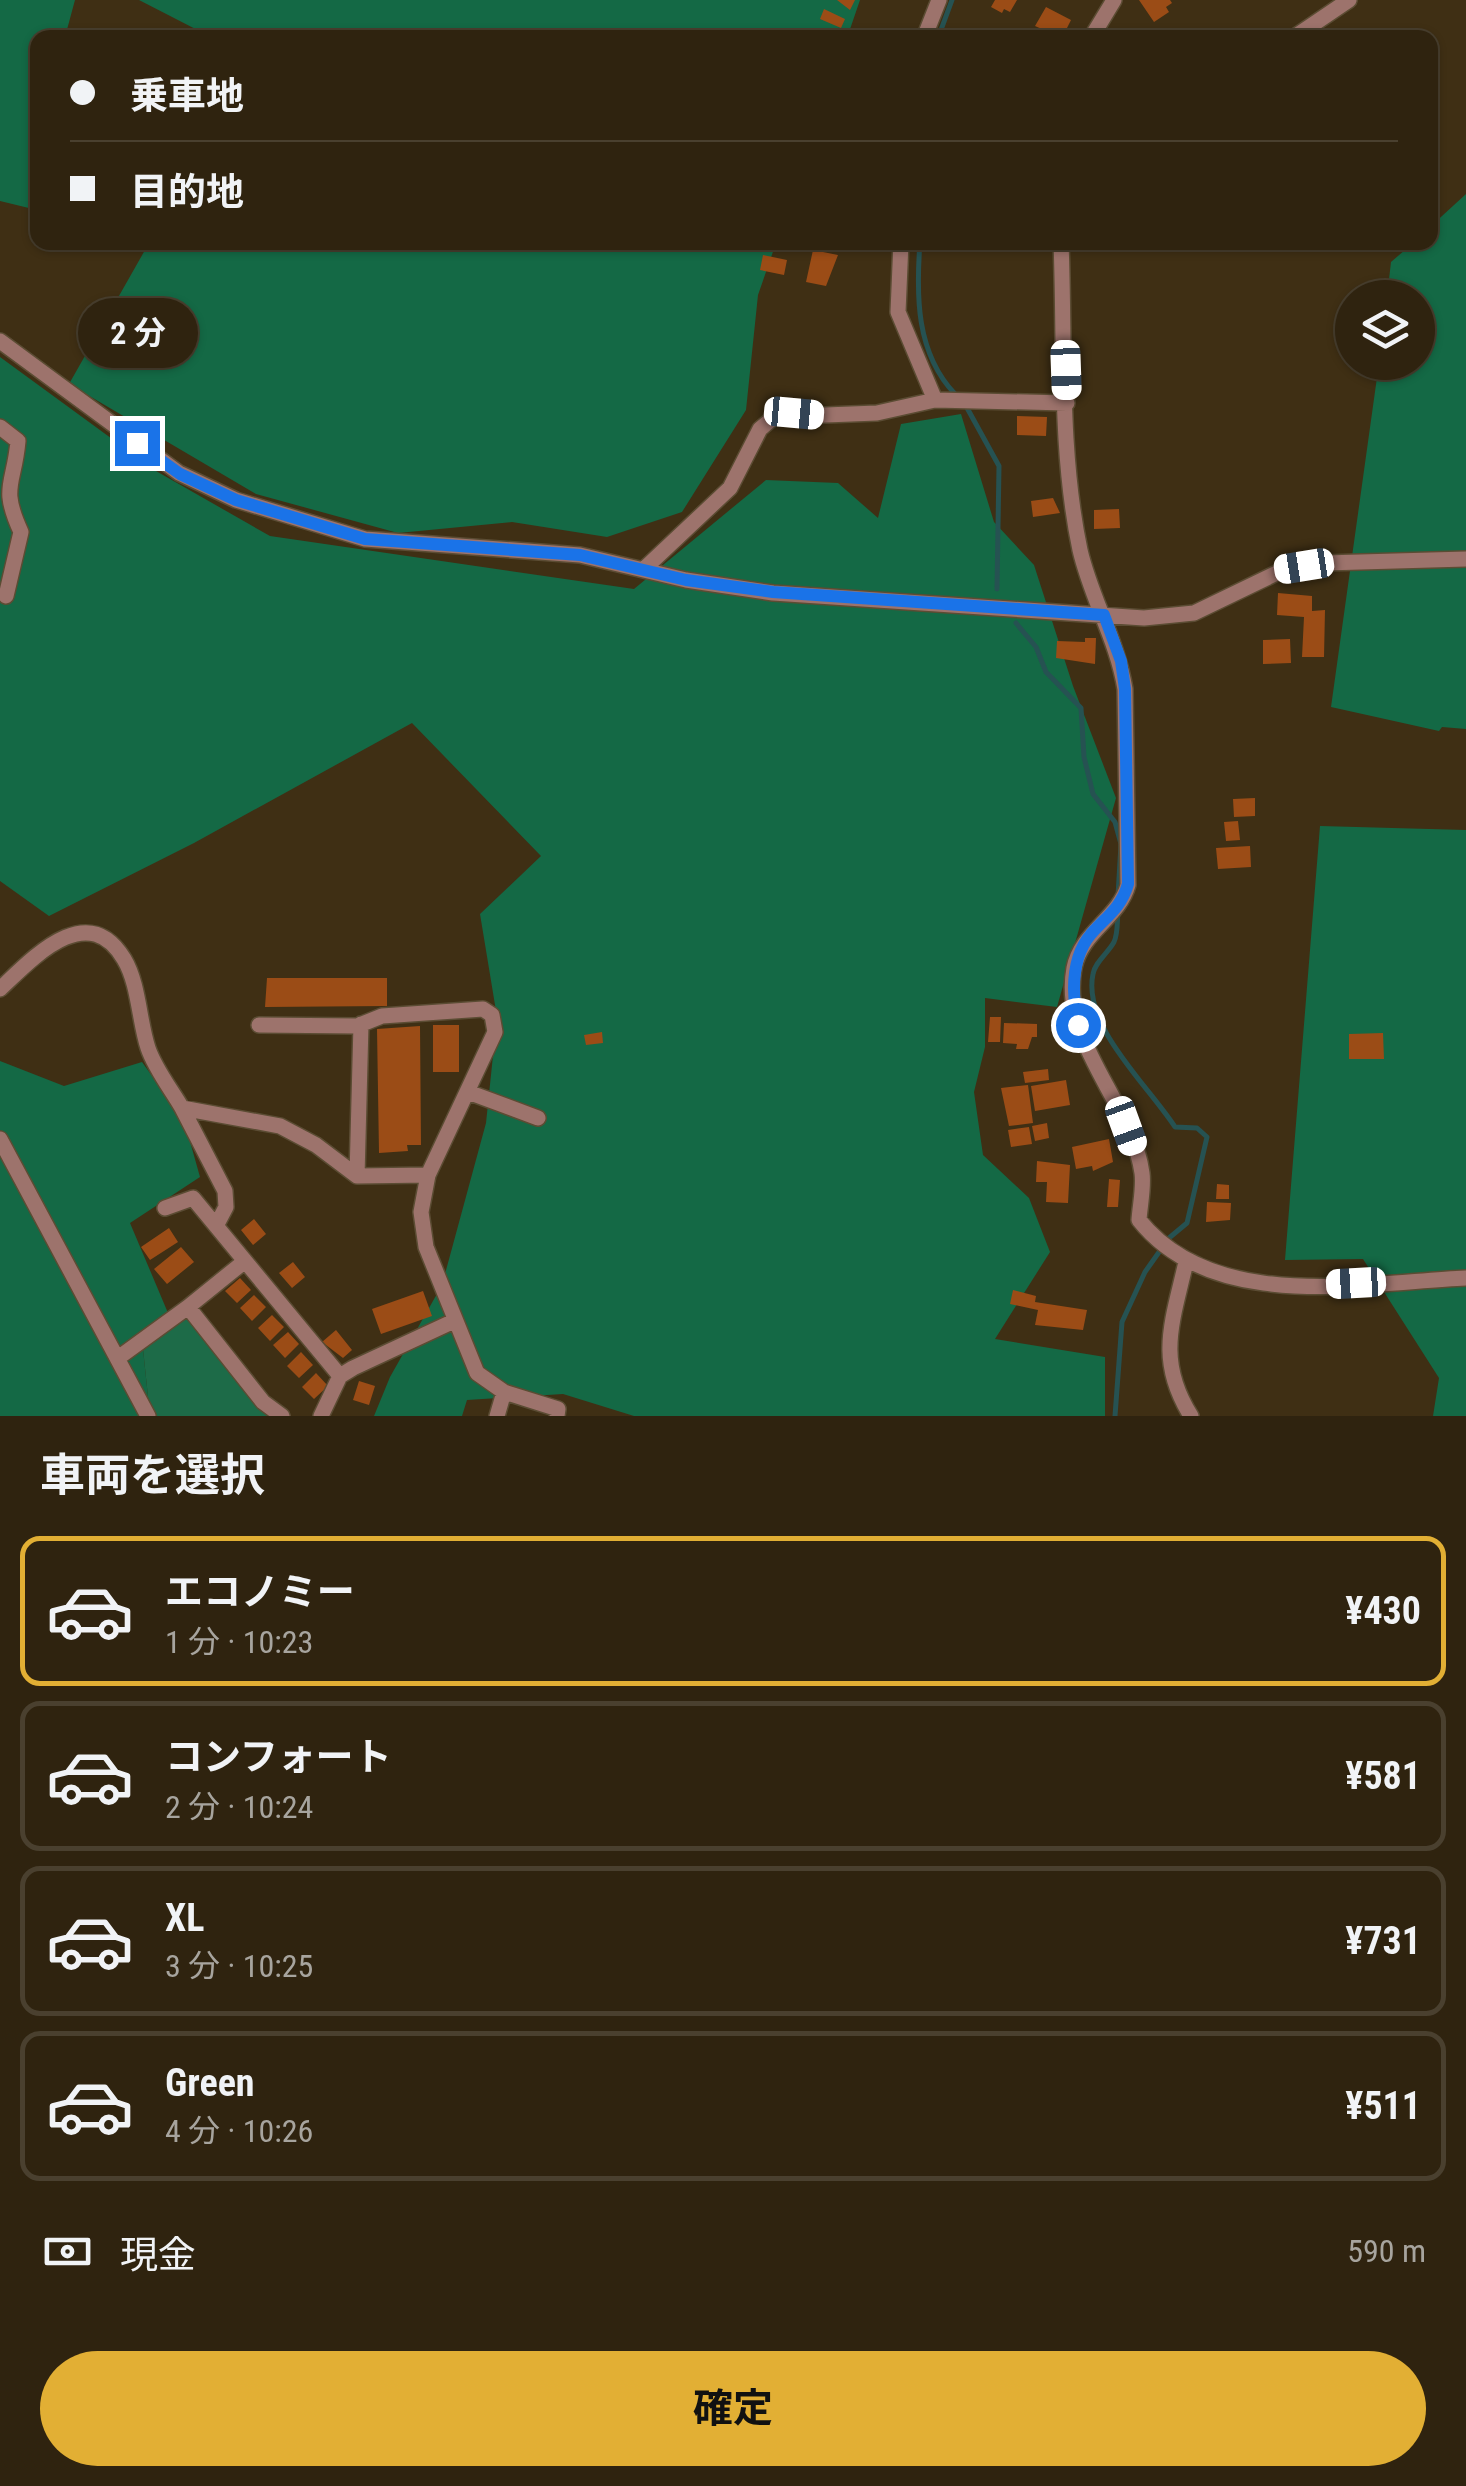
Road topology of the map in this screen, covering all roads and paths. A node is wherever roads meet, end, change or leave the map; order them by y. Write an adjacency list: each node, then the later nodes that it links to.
1 (939, 0): 4 (street)
2 (1114, 0): 5 (street)
3 (1349, 0): 6 (street)
4 (927, 30)
5 (1096, 30)
6 (1305, 30)
7 (901, 250): 10 (street)
8 (1061, 250): 11 (street)
9 (0, 341): 14 (street)
10 (935, 400): 11 (street); 14 (street)
11 (1067, 402): 16 (street)
12 (0, 427): 15 (street)
13 (1466, 559): 16 (street)
14 (644, 569): 16 (street)
15 (6, 596)
16 (1104, 615): 29 (street)
17 (0, 989): 21 (street)
18 (362, 1024): 19 (street); 20 (street); 25 (street)
19 (259, 1025)
20 (468, 1092): 22 (street); 24 (street)
21 (182, 1108): 25 (street); 27 (street)
22 (538, 1118)
23 (0, 1139): 33 (street)
24 (428, 1174): 25 (street); 32 (street)
25 (358, 1176)
26 (166, 1208): 27 (street)
27 (216, 1226): 28 (street)
28 (245, 1261): 31 (street); 34 (street)
29 (1186, 1262): 30 (street); 43 (street)
30 (1466, 1278)
31 (188, 1308): 33 (street); 36 (street)
32 (454, 1321): 34 (street); 35 (street)
33 (118, 1358): 37 (street)
34 (340, 1376): 40 (street)
35 (504, 1392): 41 (street); 42 (street)
36 (262, 1402): 38 (street); 39 (street)
37 (148, 1416)
38 (252, 1416)
39 (282, 1416)
40 (321, 1416)
41 (497, 1416)
42 (556, 1416)
43 (1192, 1416)

